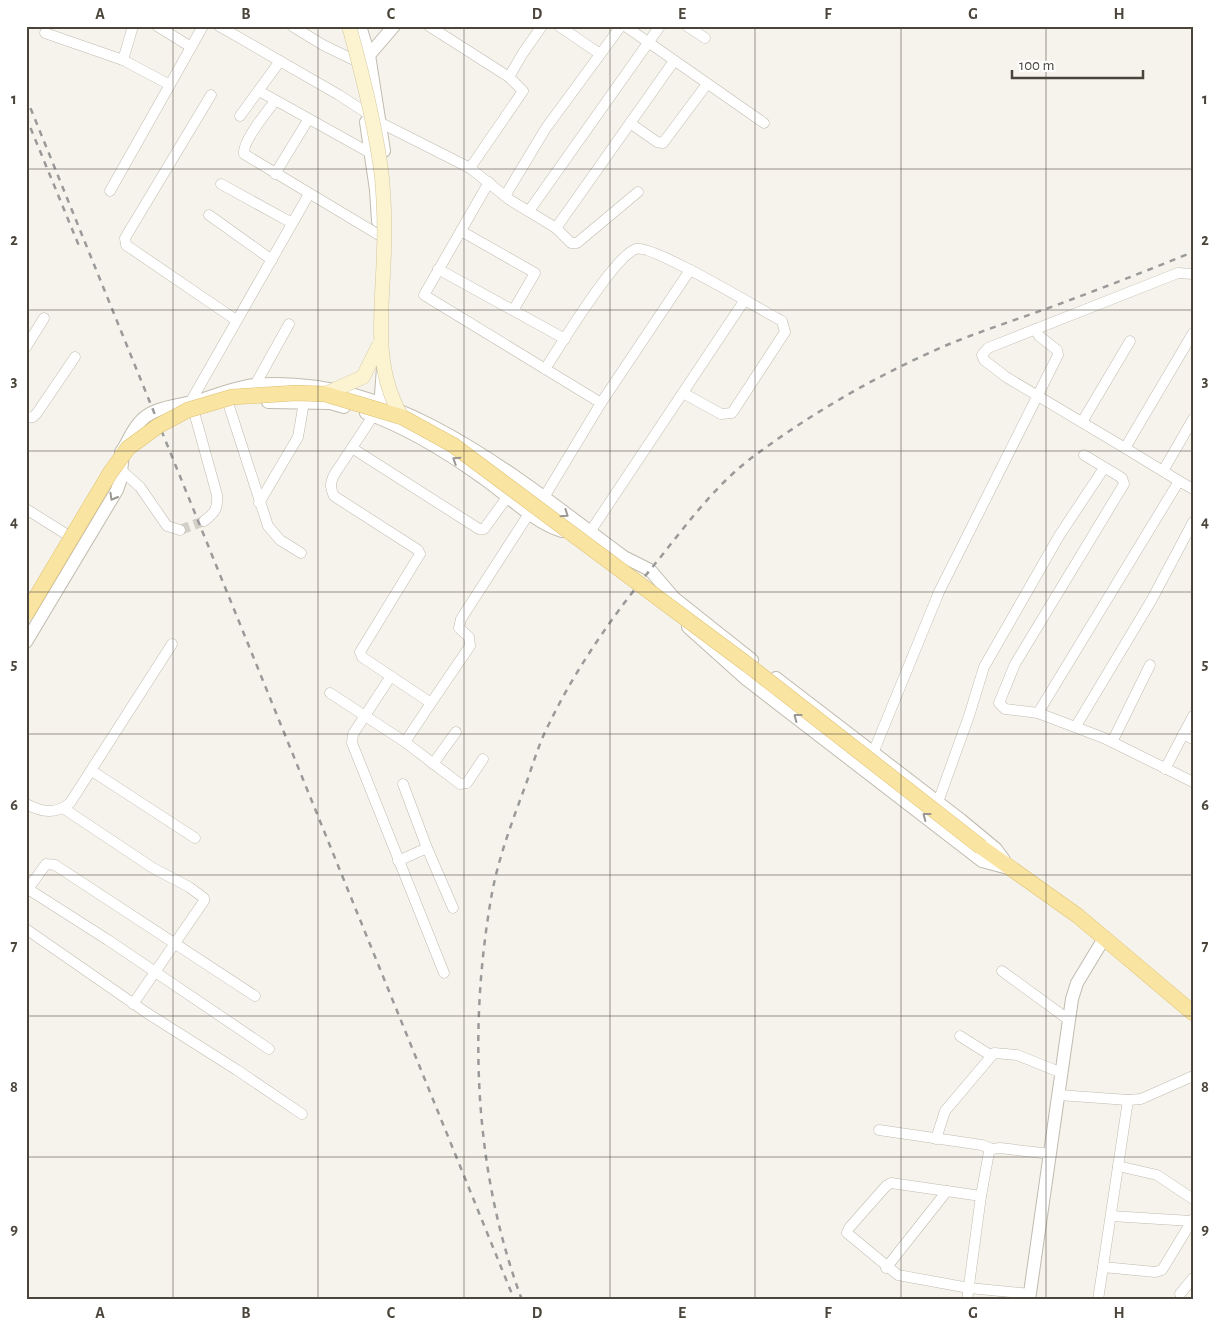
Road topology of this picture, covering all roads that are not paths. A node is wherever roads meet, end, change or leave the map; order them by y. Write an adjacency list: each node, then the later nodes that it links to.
1 (133, 26): 24 (street)
2 (156, 26): 20 (street)
3 (203, 26): 20 (street)
4 (219, 26): 25 (street)
5 (292, 26): 23 (street)
6 (342, 26): 23 (street)
7 (350, 26): 67 (main road, bridge)
8 (360, 26): 22 (street)
9 (394, 26): 22 (street)
10 (429, 26): 27 (street)
11 (542, 26): 27 (street)
12 (559, 26): 21 (street)
13 (621, 26): 21 (street)
14 (625, 26): 19 (street)
15 (660, 26): 19 (street)
16 (687, 26): 18 (street)
17 (45, 33): 24 (street)
18 (704, 38)
19 (647, 42): 26 (street); 48 (street)
20 (191, 47): 29 (street)
21 (600, 54): 47 (street)
22 (369, 55): 36 (street)
23 (352, 58): 33 (street)
24 (123, 60): 29 (street)
25 (280, 60): 30 (street); 33 (street)
26 (674, 61): 28 (street); 37 (street)
27 (509, 77): 40 (street)
28 (707, 84): 37 (street); 38 (street)
29 (170, 85): 44 (street)
30 (259, 91): 32 (street); 34 (street)
31 (211, 96): 61 (street)
32 (275, 101): 35 (street); 41 (street)
33 (365, 112): 39 (street)
34 (240, 116)
35 (308, 120): 39 (street); 41 (street)
36 (381, 123): 40 (street); 78 (street)
37 (630, 123): 51 (street)
38 (764, 123)
39 (372, 154): 53 (street)
40 (470, 168): 42 (street)
41 (275, 174): 46 (street)
42 (489, 182): 47 (street); 52 (street)
43 (221, 184): 50 (street)
44 (110, 191)
45 (638, 192): 51 (street)
46 (309, 194): 50 (street); 53 (street)
47 (505, 196): 48 (street)
48 (529, 211): 51 (street)
49 (209, 215): 54 (street)
50 (292, 223): 54 (street)
51 (556, 228)
52 (461, 230): 55 (street); 59 (street)
53 (379, 235): 75 (street)
54 (272, 260): 61 (street)
55 (438, 269): 59 (street); 70 (street)
56 (690, 270): 58 (street); 65 (street); 80 (street)
57 (1193, 274): 63 (street)
58 (744, 301): 72 (street); 72 (street)
59 (514, 309): 65 (street)
60 (44, 318): 68 (street)
61 (236, 320): 76 (street)
62 (289, 324): 71 (street)
63 (1035, 329): 74 (street); 74 (street)
64 (1193, 333): 88 (street)
65 (565, 339): 70 (street)
66 (1130, 341): 86 (street)
67 (380, 345): 73 (main road, bridge); 83 (main road, bridge)
68 (26, 347)
69 (75, 357): 84 (street)
70 (545, 369): 80 (street)
71 (255, 385): 75 (street); 76 (street)
72 (683, 393): 104 (street)
73 (325, 394): 83 (main road, bridge); 109 (main road, bridge)
74 (1038, 395): 86 (street); 124 (street)
75 (358, 396): 78 (street); 81 (street)
76 (197, 400): 79 (street); 89 (street); 101 (street)
77 (304, 402): 79 (street); 81 (street); 98 (street)
78 (380, 402): 82 (street); 97 (street)
79 (228, 403): 98 (street)
80 (601, 403): 97 (street)
81 (352, 409): 82 (street)
82 (376, 417): 87 (street); 96 (street, one-way to 82)
83 (402, 417): 137 (main road, bridge)
84 (26, 418)
85 (1193, 419): 93 (street)
86 (1082, 422): 88 (street)
87 (352, 448): 96 (street); 113 (street)
88 (1125, 448): 93 (street)
89 (123, 450): 92 (street); 105 (street)
90 (1084, 455): 91 (street)
91 (1104, 468): 116 (street); 131 (street)
92 (121, 470): 103 (street); 110 (street, one-way to 110)
93 (1163, 471): 94 (street)
94 (1179, 481): 95 (street); 116 (street)
95 (1193, 489)
96 (508, 496): 100 (street)
97 (544, 499): 104 (street, one-way to 104)
98 (259, 503): 106 (street)
99 (26, 509): 105 (street)
100 (530, 512): 104 (street); 115 (street)
101 (204, 521)
102 (1193, 522): 119 (street)
103 (180, 530)
104 (589, 531): 107 (street)
105 (66, 534): 108 (street)
106 (301, 553)
107 (674, 598): 124 (street); 137 (street, one-way to 107)
108 (26, 600)
109 (26, 614)
110 (26, 642)
111 (172, 644): 128 (street)
112 (1150, 665): 123 (street)
113 (391, 676): 115 (street); 117 (street)
114 (330, 693): 117 (street)
115 (431, 703): 122 (street)
116 (1038, 713): 119 (street)
117 (365, 716): 122 (street); 136 (street)
118 (1193, 716): 121 (street)
119 (1076, 726): 123 (street)
120 (456, 732): 126 (street)
121 (1188, 736): 127 (street)
122 (405, 742): 126 (street)
123 (1112, 742): 127 (street)
124 (873, 753): 131 (street)
125 (483, 759): 126 (street)
126 (434, 764)
127 (1164, 769): 129 (street)
128 (92, 770): 133 (street); 134 (street)
129 (1193, 782)
130 (403, 784): 135 (street)
131 (938, 802): 137 (street)
132 (26, 804): 133 (street)
133 (62, 808): 142 (street)
134 (195, 838)
135 (427, 848): 136 (street); 139 (street)
136 (398, 860): 145 (street)
137 (1010, 868): 141 (main road)
138 (27, 888): 142 (street); 144 (street)
139 (453, 908)
140 (26, 928): 147 (street)
141 (1104, 940): 148 (main road); 149 (street)
142 (176, 943): 144 (street); 146 (street)
143 (1002, 971): 149 (street)
144 (156, 972): 147 (street); 151 (street)
145 (444, 973)
146 (255, 996)
147 (133, 1004): 157 (street)
148 (1193, 1013)
149 (1069, 1020): 153 (street)
150 (960, 1036): 152 (street)
151 (269, 1049)
152 (990, 1055): 153 (street); 159 (street)
153 (1062, 1073): 155 (street)
154 (1193, 1076): 156 (street)
155 (1059, 1095): 156 (street); 161 (street)
156 (1128, 1100): 162 (street)
157 (302, 1114)
158 (879, 1130): 159 (street)
159 (936, 1139): 160 (street)
160 (992, 1149): 161 (street); 164 (street)
161 (1050, 1154): 173 (street)
162 (1118, 1166): 165 (street); 166 (street)
163 (947, 1191): 164 (street); 169 (street); 169 (street)
164 (981, 1196): 171 (street)
165 (1193, 1198)
166 (1111, 1216): 167 (street); 168 (street)
167 (1192, 1220): 168 (street)
168 (1103, 1267): 175 (street)
169 (886, 1268): 171 (street)
170 (1193, 1278): 172 (street)
171 (969, 1288): 173 (street); 174 (street)
172 (1180, 1294)
173 (1029, 1297)
174 (967, 1300)
175 (1098, 1300)

